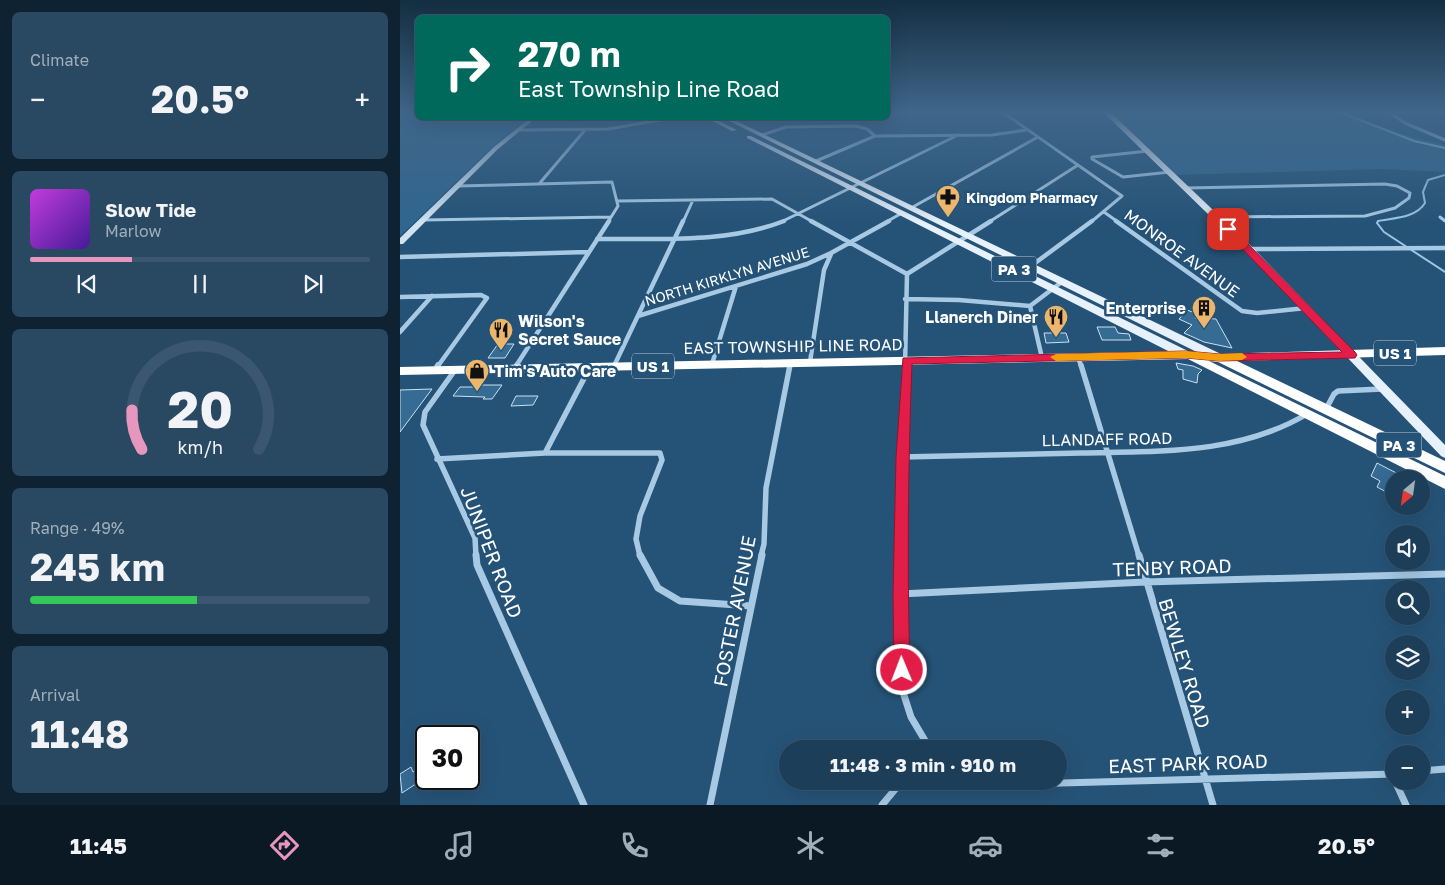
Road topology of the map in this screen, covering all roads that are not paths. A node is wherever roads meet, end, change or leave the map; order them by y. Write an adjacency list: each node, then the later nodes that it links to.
1 (495, 149): 16 (street)
2 (569, 149): 15 (street)
3 (771, 149): 17 (main road, PA 3)
4 (789, 149): 11 (main road, PA 3)
5 (846, 149): 11 (street)
6 (931, 149): 14 (street)
7 (1017, 149): 21 (street)
8 (1055, 149): 12 (street)
9 (1145, 149): 10 (main road)
10 (1148, 151): 13 (main road); 13 (street)
11 (816, 162): 14 (main road, PA 3)
12 (1078, 165): 22 (street); 30 (street)
13 (1170, 172): 18 (main road)
14 (861, 183): 17 (street); 21 (main road, PA 3)
15 (539, 184): 16 (street); 20 (street)
16 (458, 186): 28 (street)
17 (851, 188): 23 (main road, PA 3); 24 (street)
18 (1186, 188): 26 (main road); 26 (street)
19 (692, 200): 20 (street); 24 (street); 31 (street)
20 (617, 201): 25 (street)
21 (911, 208): 30 (main road, PA 3)
22 (1104, 212): 41 (street); 50 (street, MONROE AVENUE)
23 (902, 213): 34 (main road, PA 3); 35 (street, NORTH KIRKLYN AVENUE)
24 (798, 215): 31 (street); 35 (street)
25 (611, 217): 28 (street); 32 (street)
26 (1216, 217): 37 (main road)
27 (1443, 217): 29 (street)
28 (423, 220): 33 (street)
29 (1445, 221)
30 (968, 235): 34 (street); 41 (main road, PA 3)
31 (674, 238): 32 (street); 51 (street)
32 (597, 239): 38 (street)
33 (400, 242)
34 (958, 242): 42 (street); 45 (main road, PA 3)
35 (849, 243): 39 (street, NORTH KIRKLYN AVENUE); 42 (street)
36 (1445, 248): 37 (street)
37 (1249, 249): 50 (main road)
38 (588, 252): 40 (street); 66 (street)
39 (831, 254): 44 (street, NORTH KIRKLYN AVENUE); 61 (street)
40 (400, 257)
41 (1031, 266): 43 (main road, PA 3)
42 (907, 274): 48 (street)
43 (1063, 281): 45 (street); 59 (main road, PA 3)
44 (736, 286): 51 (street, NORTH KIRKLYN AVENUE); 63 (street)
45 (1053, 289): 49 (street); 54 (main road, PA 3)
46 (432, 296): 47 (street); 52 (street); 67 (street)
47 (400, 297)
48 (905, 299): 49 (street); 60 (street)
49 (1030, 306): 58 (street)
50 (1306, 308): 55 (main road)
51 (638, 316): 64 (street)
52 (400, 332)
53 (1445, 351): 55 (highway, US 1)
54 (1186, 355): 56 (highway, EAST TOWNSHIP LINE ROAD / US 1); 59 (highway, US 1); 73 (highway, PA 3)
55 (1352, 355): 57 (highway, US 1); 71 (main road)
56 (1078, 357): 58 (highway, EAST TOWNSHIP LINE ROAD / US 1); 74 (street, BEWLEY ROAD)
57 (1271, 357): 59 (highway, US 1); 70 (highway)
58 (1042, 358): 60 (highway, EAST TOWNSHIP LINE ROAD / US 1)
59 (1219, 358): 70 (highway, PA 3)
60 (907, 360): 61 (highway, EAST TOWNSHIP LINE ROAD / US 1); 77 (street)
61 (810, 362): 62 (highway, EAST TOWNSHIP LINE ROAD / US 1)
62 (790, 363): 63 (highway, EAST TOWNSHIP LINE ROAD / US 1); 84 (street, FOSTER AVENUE)
63 (712, 364): 64 (highway, EAST TOWNSHIP LINE ROAD / US 1)
64 (614, 366): 65 (highway, EAST TOWNSHIP LINE ROAD / US 1)
65 (590, 367): 66 (highway, EAST TOWNSHIP LINE ROAD / US 1); 75 (street)
66 (515, 368): 68 (highway, EAST TOWNSHIP LINE ROAD / US 1)
67 (435, 370): 68 (highway, EAST TOWNSHIP LINE ROAD / US 1); 69 (highway, EAST TOWNSHIP LINE ROAD / US 1)
68 (455, 370): 78 (street, JUNIPER ROAD)
69 (400, 371)
70 (1273, 384): 72 (highway, PA 3)
71 (1383, 389): 72 (street); 76 (main road)
72 (1325, 409): 79 (highway, PA 3)
73 (1307, 414): 74 (street, LLANDAFF ROAD); 80 (highway, PA 3)
74 (1110, 452): 77 (street, LLANDAFF ROAD); 82 (street, BEWLEY ROAD)
75 (545, 453): 78 (street); 84 (street)
76 (1445, 453)
77 (902, 457): 83 (street)
78 (437, 459): 93 (street, JUNIPER ROAD)
79 (1445, 467)
80 (1445, 483)
81 (1445, 574): 82 (street, TENBY ROAD)
82 (1146, 582): 83 (street, TENBY ROAD); 89 (street, BEWLEY ROAD)
83 (900, 594): 85 (street)
84 (751, 606): 94 (street, FOSTER AVENUE)
85 (925, 740)
86 (1445, 769): 87 (street)
87 (1430, 770)
88 (1385, 777): 89 (street, EAST PARK ROAD)
89 (1204, 778): 90 (street, EAST PARK ROAD); 96 (street, BEWLEY ROAD)
90 (1067, 783)
91 (894, 790): 95 (street)
92 (1399, 790): 97 (street)
93 (584, 805)
94 (710, 805)
95 (882, 805)
96 (1213, 805)
97 (1406, 805)

